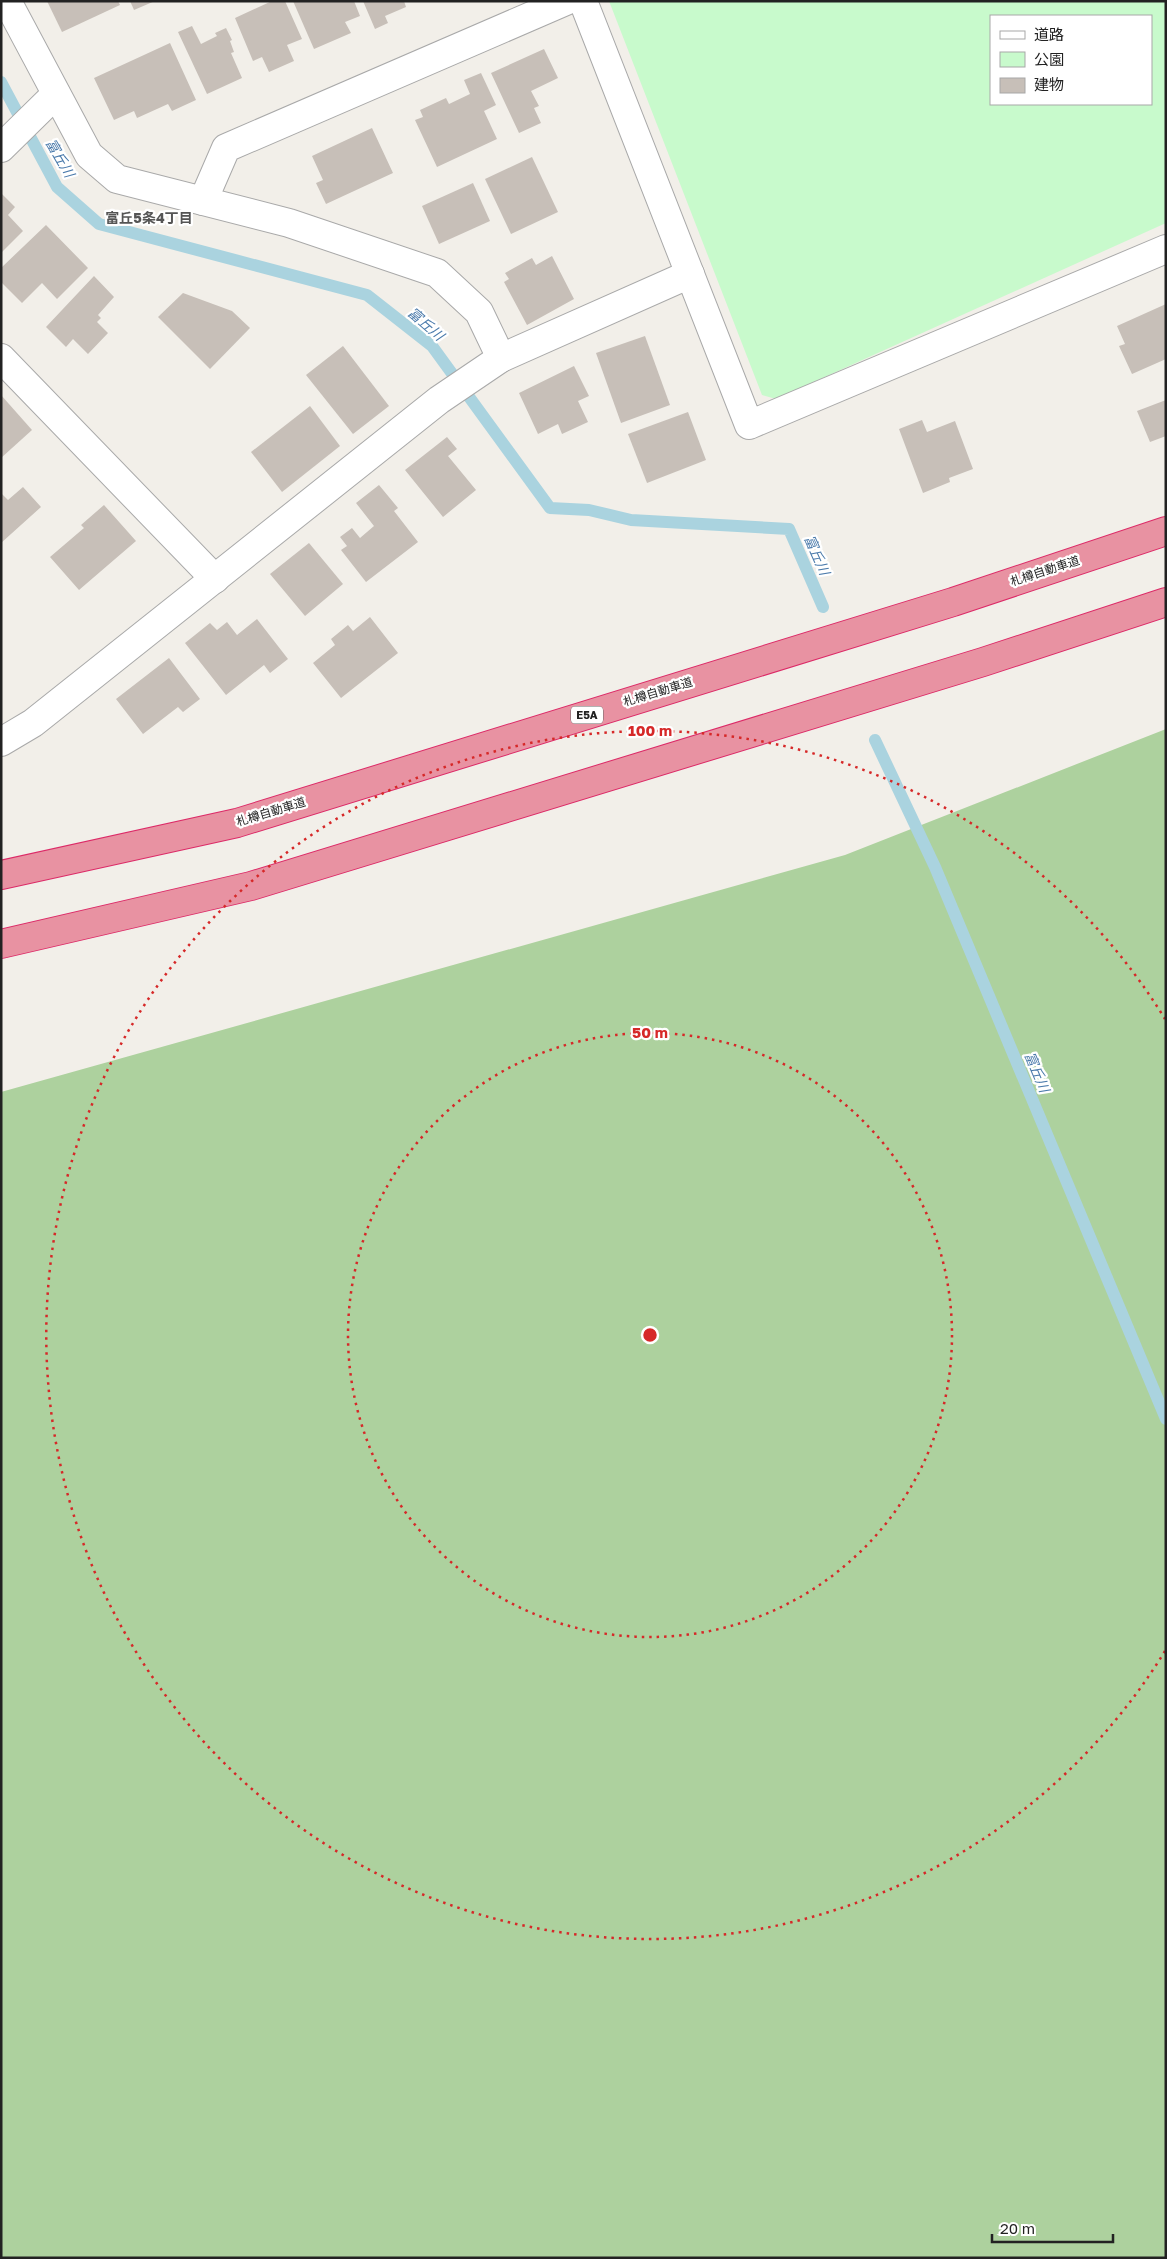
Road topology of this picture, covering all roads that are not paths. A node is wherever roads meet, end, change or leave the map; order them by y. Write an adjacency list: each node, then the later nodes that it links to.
1 (8, 1): 4 (street)
2 (566, 1): 6 (street)
3 (583, 1): 8 (street)
4 (56, 94): 5 (street); 6 (street)
5 (3, 146)
6 (203, 201): 10 (street)
7 (1166, 249): 8 (street)
8 (690, 274): 10 (street)
9 (1, 358): 12 (street)
10 (494, 363): 12 (street)
11 (1166, 531): 15 (highway, 札樽自動車道 / E5A)
12 (214, 579): 14 (street)
13 (1166, 602): 16 (highway)
14 (1, 742)
15 (1, 875)
16 (1, 944)

